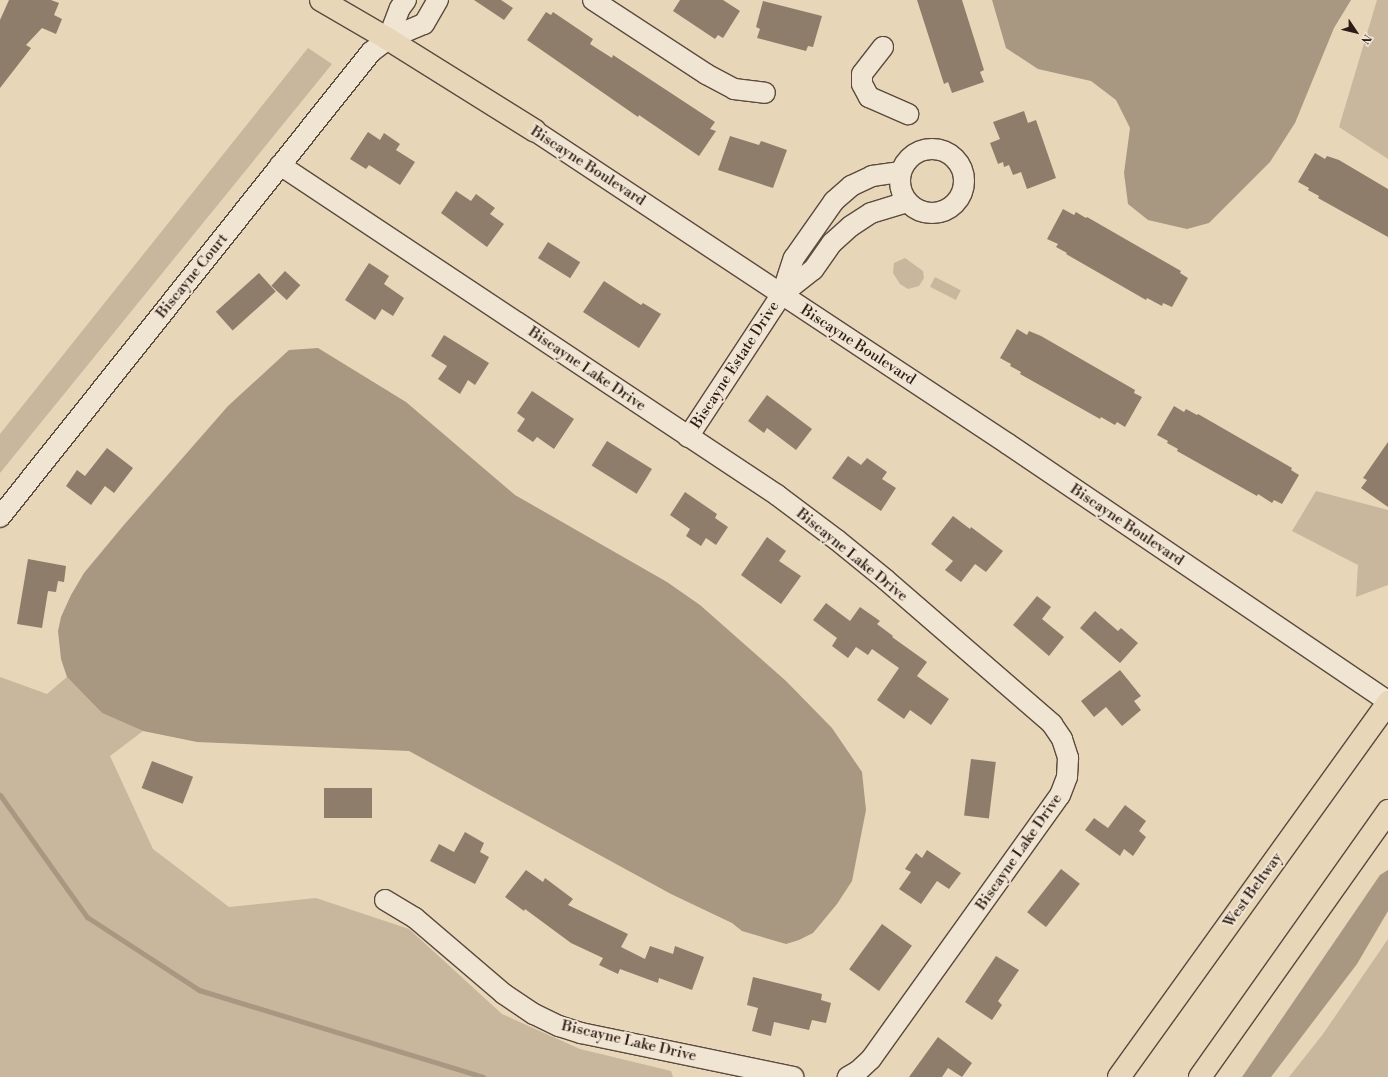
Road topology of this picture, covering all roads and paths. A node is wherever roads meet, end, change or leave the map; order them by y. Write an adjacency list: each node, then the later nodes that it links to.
1 (321, 0): 5 (main road, Biscayne Boulevard)
2 (406, 0): 5 (street)
3 (438, 0): 5 (street)
4 (592, 0): 7 (street)
5 (388, 38): 9 (main road, Biscayne Boulevard); 10 (street, Biscayne Court)
6 (883, 47): 8 (street)
7 (765, 93)
8 (908, 114)
9 (535, 130): 13 (street, Biscayne Boulevard)
10 (280, 165): 14 (street, Biscayne Lake Drive); 15 (street, Biscayne Court)
11 (901, 172): 12 (street); 12 (street); 13 (street)
12 (907, 202): 13 (street)
13 (782, 294): 14 (street, Biscayne Estate Drive); 16 (street, Biscayne Boulevard)
14 (688, 437): 20 (street, Biscayne Lake Drive)
15 (0, 517)
16 (1388, 702): 21 (main road, West Beltway)
17 (1388, 811): 22 (main road)
18 (385, 900): 19 (street, Biscayne Lake Drive)
19 (793, 1077)
20 (848, 1077)
21 (1119, 1077)
22 (1200, 1077)

